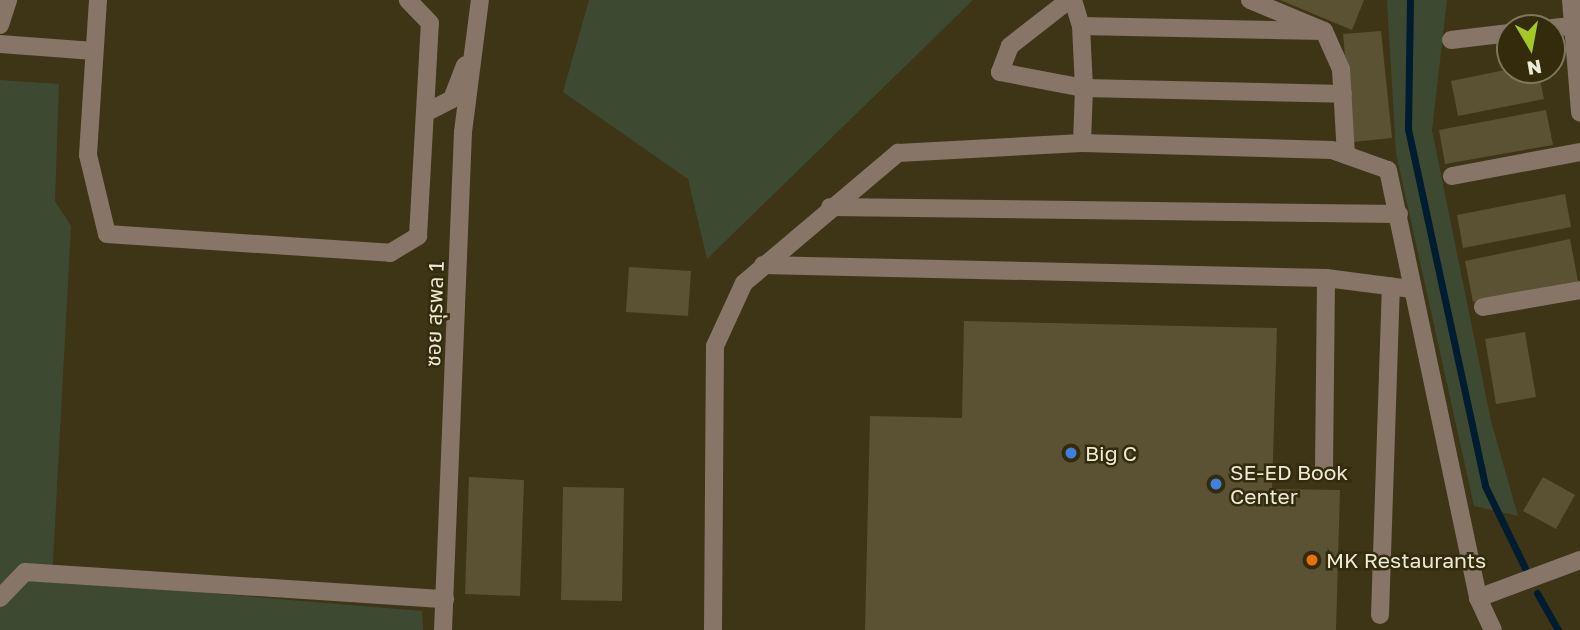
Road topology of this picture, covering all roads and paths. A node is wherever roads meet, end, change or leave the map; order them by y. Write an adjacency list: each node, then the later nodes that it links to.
1 (8, 0): 8 (street)
2 (98, 0): 15 (street)
3 (408, 0): 19 (street)
4 (480, 0): 12 (street, ซอย สุรพล 1)
5 (1071, 0): 9 (street); 17 (street)
6 (1251, 0): 10 (street)
7 (1566, 23): 16 (street)
8 (0, 25)
9 (1081, 26): 10 (street); 17 (street)
10 (1324, 31): 18 (street)
11 (1496, 35): 13 (street)
12 (475, 37): 19 (street); 37 (street, ซอย สุรพล 1)
13 (1451, 40)
14 (0, 44): 15 (street)
15 (94, 51): 19 (street)
16 (1578, 81): 20 (street)
17 (1084, 88): 18 (street); 21 (street)
18 (1342, 94): 23 (street)
19 (425, 113)
20 (1580, 113)
21 (1082, 144): 23 (street); 25 (street)
22 (1580, 152): 24 (street)
23 (1346, 155): 26 (street)
24 (1452, 176)
25 (830, 207): 26 (street); 27 (street)
26 (1399, 214): 30 (street)
27 (763, 265): 28 (street); 40 (street)
28 (1326, 278): 29 (street); 33 (street)
29 (1391, 286): 30 (street); 38 (street)
30 (1412, 289): 36 (street)
31 (1580, 290): 32 (street)
32 (1483, 307)
33 (1324, 470)
34 (1580, 559): 36 (street)
35 (0, 598): 37 (street)
36 (1478, 598): 41 (street)
37 (445, 599): 39 (street, ซอย สุรพล 1)
38 (1380, 615)
39 (443, 630)
40 (713, 630)
41 (1493, 630)

